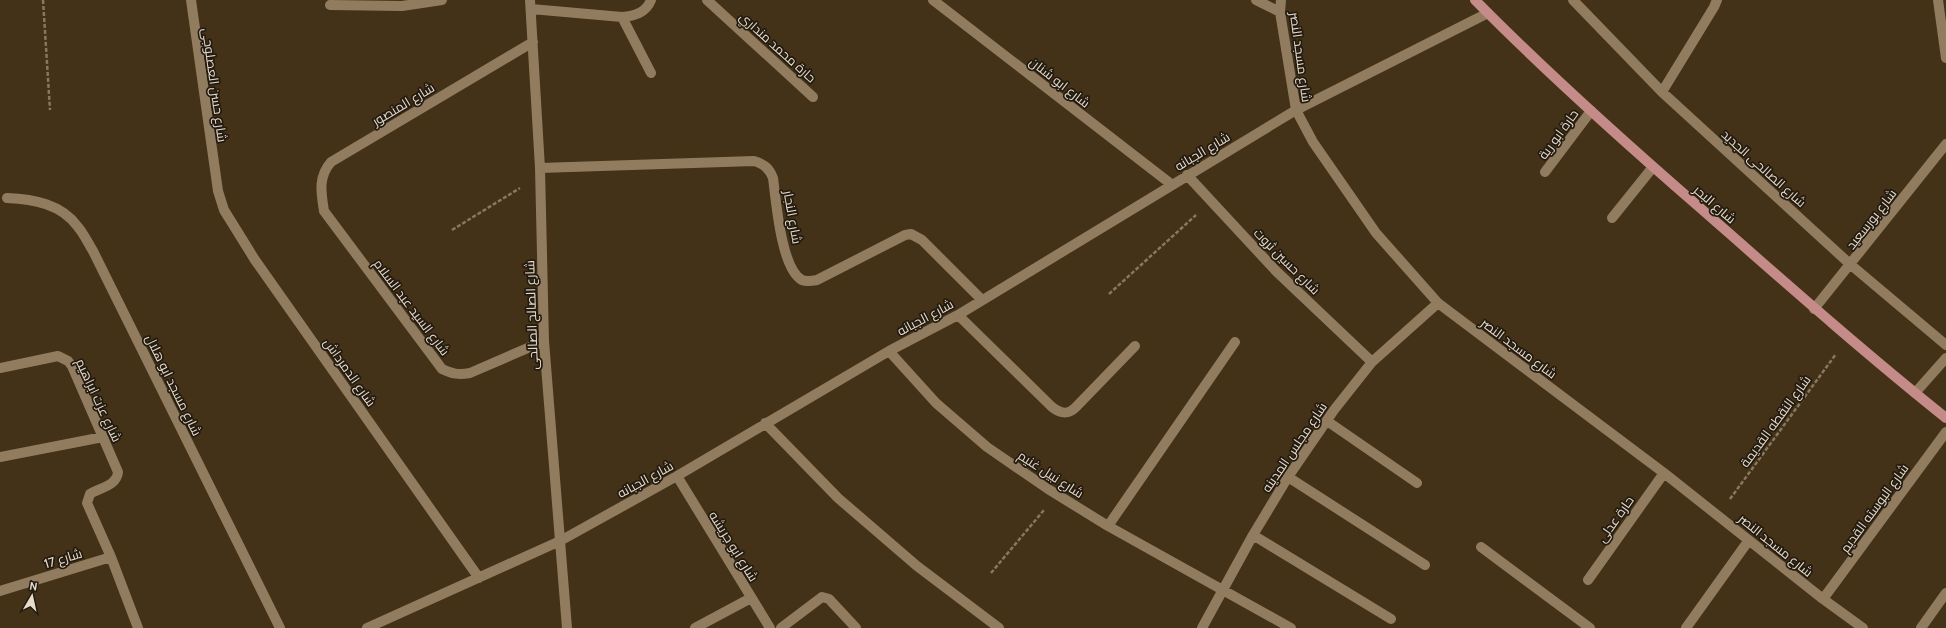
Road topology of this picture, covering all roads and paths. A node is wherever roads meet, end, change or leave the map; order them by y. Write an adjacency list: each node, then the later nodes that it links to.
1 (43, 0): 23 (path)
2 (190, 0): 30 (street, شارع حسن العصلوجى)
3 (442, 0): 14 (street)
4 (651, 0): 17 (street)
5 (707, 0): 22 (street, حارة محمد منداري)
6 (933, 0): 32 (street, شارع ابو شنان)
7 (1256, 0): 15 (street)
8 (1281, 0): 15 (street, شارع مسجد النصر)
9 (1475, 0): 16 (main road, شارع البحر)
10 (1573, 0): 21 (street, شارع الصالحى الجديد)
11 (1717, 0): 21 (street)
12 (1938, 0): 19 (street)
13 (530, 4): 17 (street); 18 (street, شارع الصالح الصالحى)
14 (330, 5)
15 (1280, 12): 24 (street, شارع مسجد النصر)
16 (1488, 13): 24 (street, شارع الجبانه); 25 (main road, شارع البحر)
17 (622, 17): 20 (street)
18 (533, 42): 28 (street, شارع الصالح الصالحى); 35 (street, شارع المنصور)
19 (1946, 58)
20 (650, 73)
21 (1662, 92): 38 (street, شارع الصالحى الجديد)
22 (813, 96)
23 (50, 110)
24 (1296, 110): 31 (street, شارع الجبانه); 41 (street, شارع مسجد النصر)
25 (1591, 111): 27 (main road, شارع البحر); 29 (street, حارة ابو رية)
26 (1946, 144): 38 (street, شارع بورسعيد)
27 (1653, 167): 36 (street); 42 (main road, شارع البحر)
28 (540, 172): 37 (path); 40 (street, شارع النجار); 46 (street, شارع الصالح الصالحى)
29 (1545, 172)
30 (214, 174): 74 (street, شارع الدمرداش)
31 (1187, 175): 32 (street, شارع الجبانه); 34 (street, شارع حسين ثروت)
32 (1171, 184): 40 (street, شارع الجبانه)
33 (7, 198): 83 (street, شارع مسجد ابو هلال)
34 (1211, 201): 39 (path); 51 (street, شارع حسين ثروت)
35 (324, 211): 46 (street, شارع السيد عبد السلام)
36 (1612, 218)
37 (452, 230)
38 (1851, 264): 42 (street, شارع بورسعيد); 45 (street, شارع الصالحى الجديد)
39 (1109, 294)
40 (982, 300): 43 (street, شارع الجبانه)
41 (1438, 303): 51 (street, شارع مجلس المدينه); 60 (street, شارع مسجد النصر)
42 (1814, 309): 44 (main road, شارع البحر)
43 (958, 315): 48 (street); 49 (street, شارع الجبانه)
44 (1848, 338): 53 (main road, شارع البحر); 65 (path, شارع النقطه القديمة)
45 (1944, 339)
46 (544, 341): 69 (street, شارع الصالح الصالحى)
47 (1236, 342): 66 (street)
48 (1135, 346)
49 (889, 351): 56 (street, شارع الجبانه); 64 (street, شارع نبيل غنيم)
50 (1946, 358): 53 (street)
51 (1372, 362): 55 (street, شارع مجلس المدينه)
52 (0, 368): 58 (street, شارع عزت ابراهيم)
53 (1915, 393): 54 (main road, شارع البحر)
54 (1946, 418)
55 (1327, 421): 62 (street, شارع مجلس المدينه); 63 (street)
56 (765, 423): 61 (street, شارع الجبانه); 90 (street)
57 (1946, 432): 80 (street, شارع البوسته القديم)
58 (103, 437): 59 (street); 71 (street, شارع عزت ابراهيم)
59 (0, 457)
60 (1664, 473): 65 (street, شارع مسجد النصر); 75 (street, حارة عدلى)
61 (677, 476): 69 (street, شارع الجبانه); 79 (street, شارع ابو جريشه)
62 (1288, 477): 67 (street, شارع مجلس المدينه); 72 (street)
63 (1417, 483)
64 (1057, 494): 66 (street, شارع نبيل غنيم); 73 (path)
65 (1718, 515): 68 (street, شارع مسجد النصر)
66 (1108, 526): 76 (street, شارع نبيل غنيم)
67 (1253, 535): 76 (street, شارع مجلس المدينه); 81 (street)
68 (1749, 540): 80 (street, شارع مسجد النصر); 94 (street)
69 (560, 541): 74 (street, شارع الجبانه); 85 (street, شارع الصالح الصالحى)
70 (1481, 547): 93 (street)
71 (111, 557): 77 (street, شارع 17); 82 (street)
72 (1425, 565)
73 (991, 573)
74 (479, 578): 84 (street, شارع الجبانه)
75 (1588, 580)
76 (1222, 589): 91 (street, شارع مجلس المدينه); 92 (street, شارع نبيل غنيم)
77 (0, 592)
78 (1946, 593): 96 (street)
79 (751, 598): 86 (street); 87 (street, شارع ابو جريشه)
80 (1823, 599): 95 (street, شارع مسجد النصر)
81 (1391, 619)
82 (138, 628)
83 (280, 628)
84 (367, 628)
85 (567, 628)
86 (695, 628)
87 (770, 628)
88 (781, 628): 89 (street)
89 (856, 628)
90 (999, 628)
91 (1202, 628)
92 (1291, 628)
93 (1590, 628)
94 (1686, 628)
95 (1863, 628)
96 (1921, 628)

